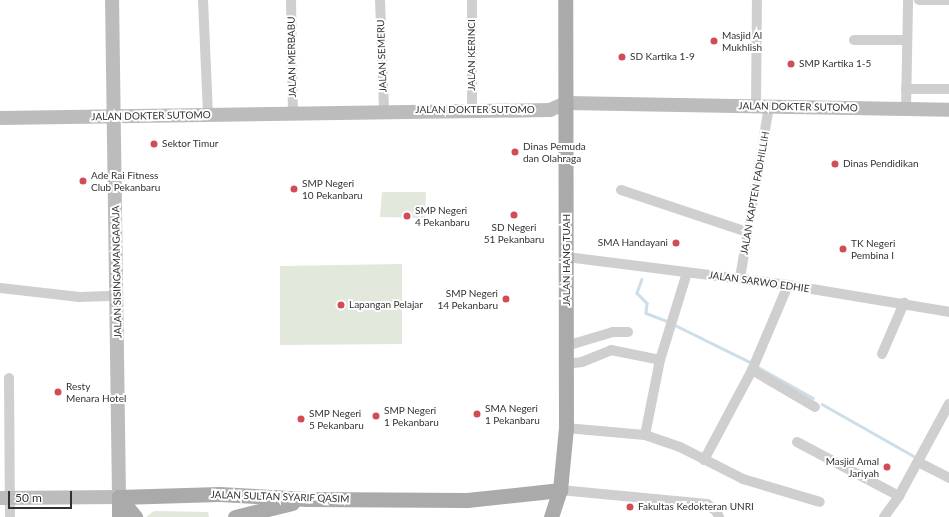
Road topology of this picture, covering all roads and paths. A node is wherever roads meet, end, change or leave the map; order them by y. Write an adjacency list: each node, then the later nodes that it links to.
1 (112, 0): 23 (main road, JALAN SISINGAMANGARAJA)
2 (203, 0): 22 (street)
3 (291, 0): 21 (street, JALAN MERBABU)
4 (380, 0): 20 (street, JALAN SEMERU)
5 (472, 0): 17 (street, JALAN KERINCI)
6 (565, 0): 15 (main road, JALAN HANG TUAH)
7 (757, 0): 16 (street, JALAN KAPTEN FADHILLIH)
8 (908, 0): 12 (street)
9 (919, 0): 10 (street)
10 (949, 0)
11 (854, 40): 12 (street)
12 (907, 40): 13 (street)
13 (906, 89): 14 (street); 18 (street)
14 (949, 89)
15 (566, 103): 16 (main road, JALAN DOKTER SUTOMO); 17 (main road, JALAN DOKTER SUTOMO); 27 (main road, JALAN HANG TUAH)
16 (763, 107): 18 (main road, JALAN DOKTER SUTOMO); 26 (street, JALAN KAPTEN FADHILLIH)
17 (472, 109): 20 (main road, JALAN DOKTER SUTOMO)
18 (906, 109): 19 (main road, JALAN DOKTER SUTOMO)
19 (949, 110)
20 (384, 111): 21 (main road, JALAN DOKTER SUTOMO)
21 (293, 113): 22 (main road, JALAN DOKTER SUTOMO)
22 (208, 115): 23 (main road, JALAN DOKTER SUTOMO)
23 (114, 117): 24 (main road, JALAN DOKTER SUTOMO); 32 (main road, JALAN SISINGAMANGARAJA)
24 (0, 118)
25 (621, 190): 26 (street)
26 (747, 232): 29 (street, JALAN KAPTEN FADHILLIH)
27 (567, 257): 28 (street, JALAN SARWO EDHIE); 36 (main road, JALAN HANG TUAH)
28 (687, 273): 29 (street, JALAN SARWO EDHIE); 38 (street)
29 (740, 278): 30 (street, JALAN SARWO EDHIE)
30 (788, 285): 33 (street, JALAN SARWO EDHIE); 40 (street)
31 (0, 288): 32 (street)
32 (117, 296): 52 (main road, JALAN SISINGAMANGARAJA)
33 (904, 303): 34 (street, JALAN SARWO EDHIE); 37 (street)
34 (949, 312)
35 (628, 332): 36 (street)
36 (566, 346): 39 (main road, JALAN HANG TUAH)
37 (882, 354)
38 (660, 360): 39 (street); 45 (street)
39 (566, 364): 44 (main road, JALAN HANG TUAH)
40 (752, 370): 43 (street); 48 (street)
41 (9, 378): 53 (street)
42 (949, 404): 47 (street)
43 (815, 407)
44 (566, 428): 45 (street); 50 (main road, JALAN HANG TUAH)
45 (645, 435): 48 (street)
46 (797, 442): 51 (street)
47 (920, 459): 49 (street); 51 (street)
48 (704, 460): 55 (street)
49 (949, 478)
50 (560, 490): 54 (main road, JALAN SULTAN SYARIF QASIM); 60 (main road, JALAN HANG TUAH); 61 (street)
51 (899, 496): 62 (street)
52 (119, 497): 53 (main road, JALAN SULTAN SYARIF QASIM); 54 (main road, JALAN SULTAN SYARIF QASIM); 57 (main road, JALAN SISINGAMANGARAJA); 58 (main road)
53 (5, 498): 56 (street)
54 (307, 499): 59 (main road)
55 (820, 502)
56 (10, 517)
57 (119, 517)
58 (135, 517)
59 (235, 517)
60 (551, 517)
61 (719, 517)
62 (884, 517)

